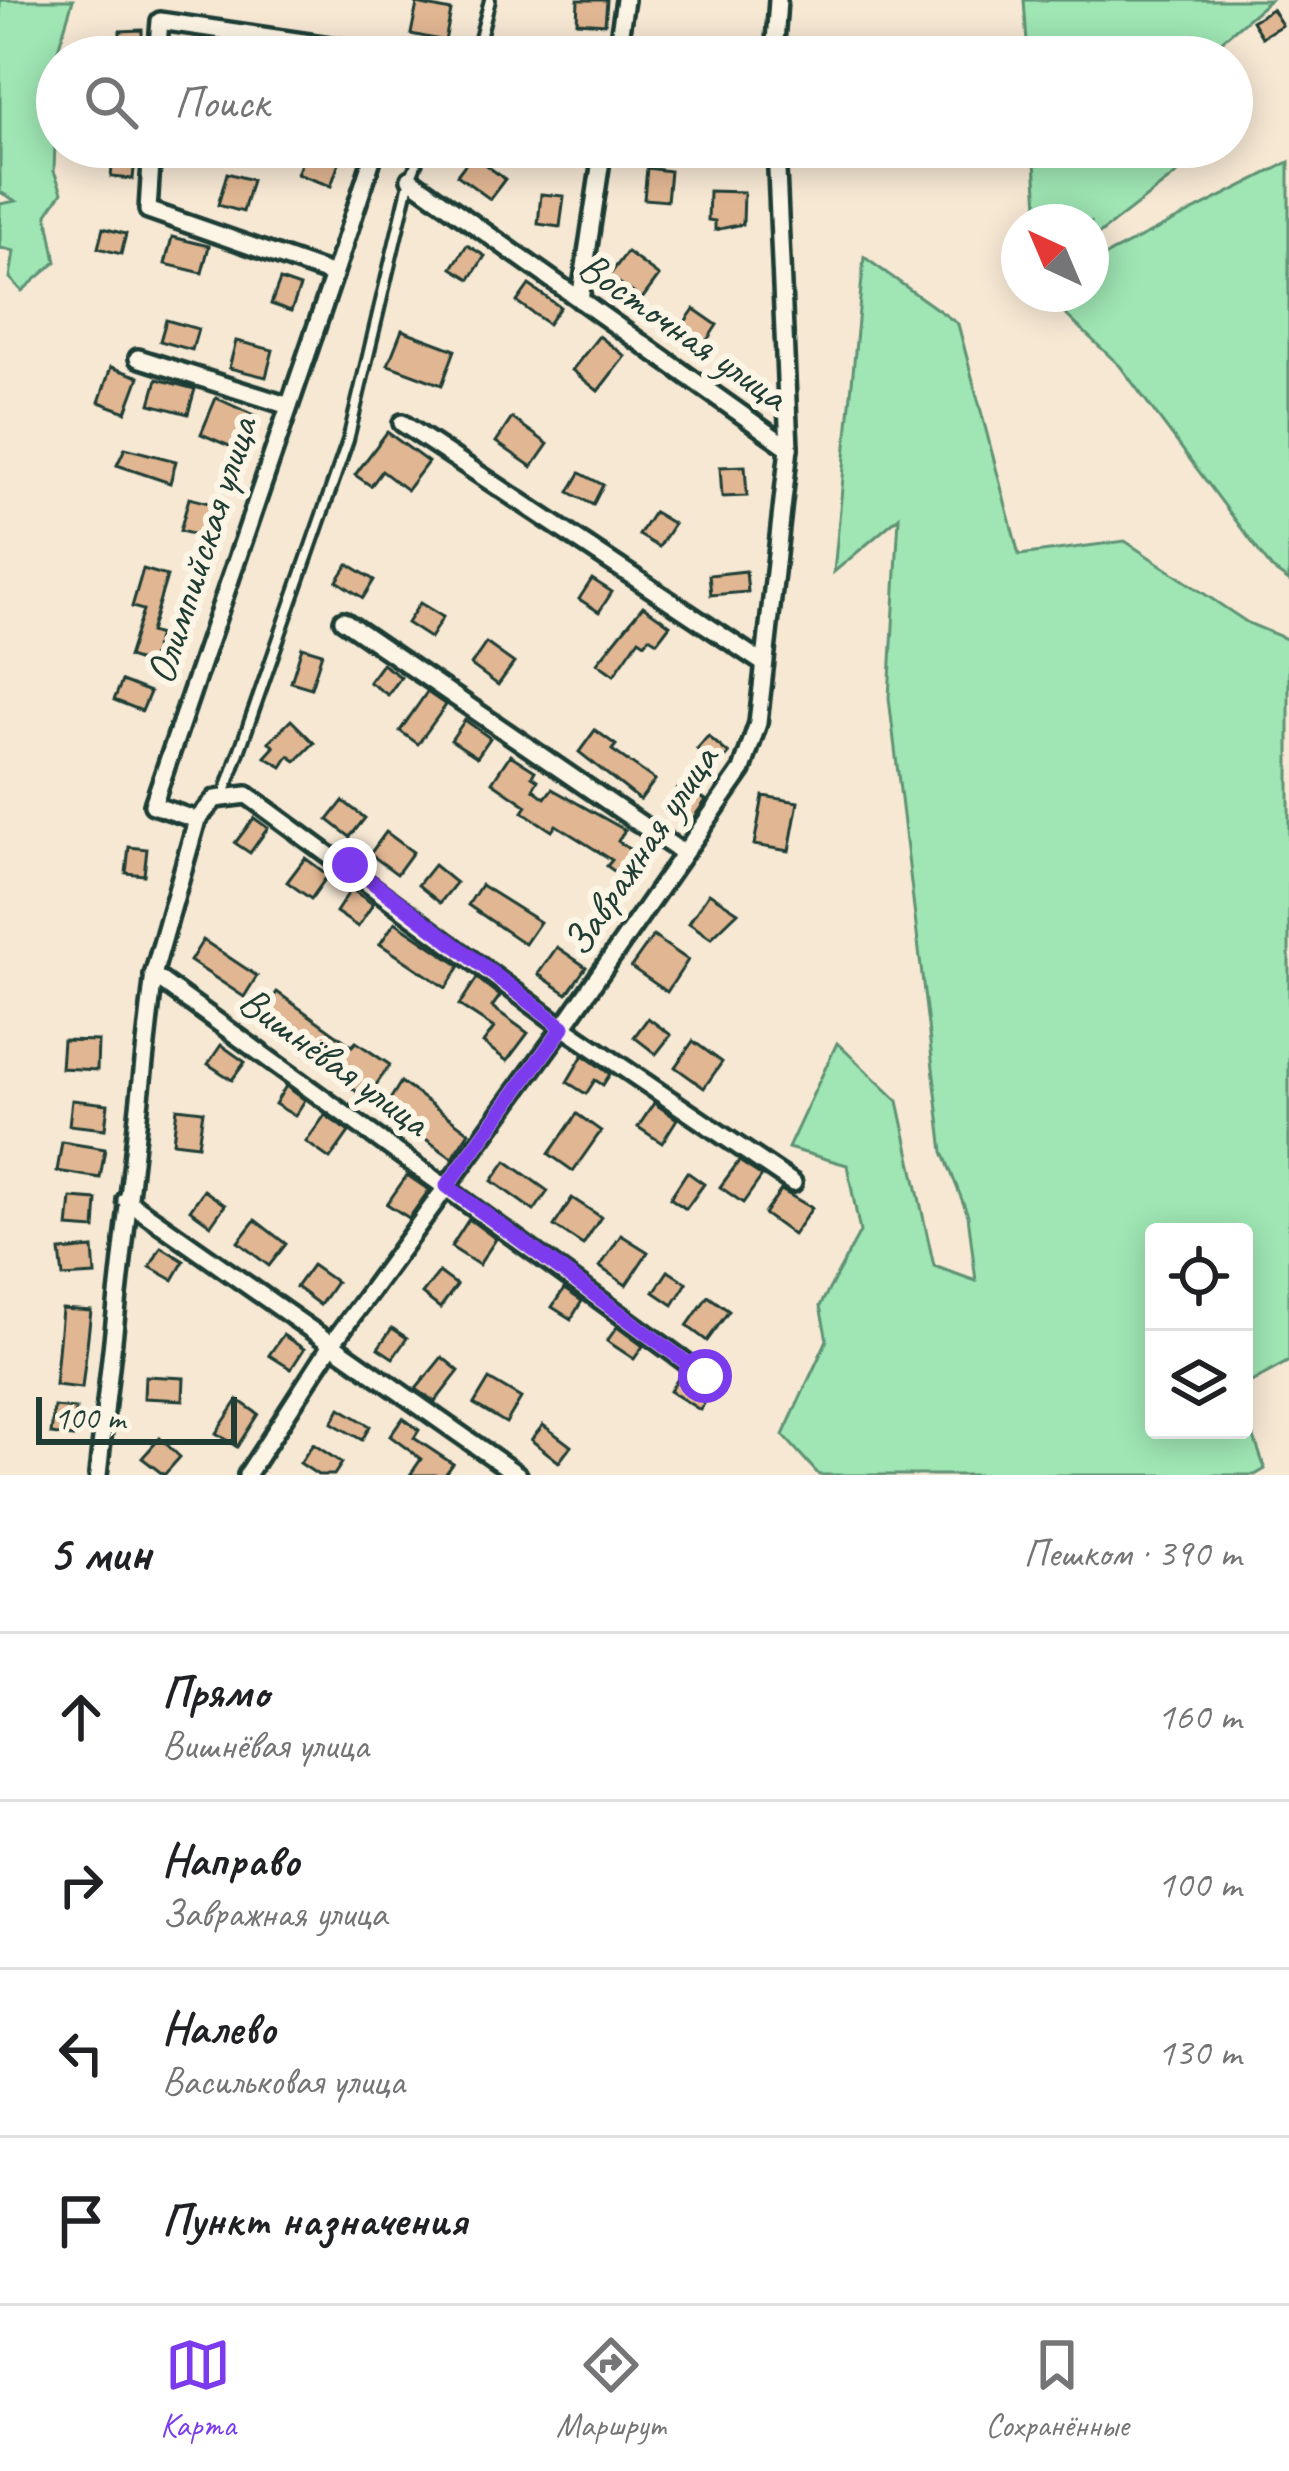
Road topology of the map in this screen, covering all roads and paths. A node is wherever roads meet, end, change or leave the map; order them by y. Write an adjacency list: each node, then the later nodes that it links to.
1 (490, 0): 6 (lane)
2 (625, 0): 7 (street)
3 (778, 0): 8 (street)
4 (159, 36): 5 (street)
5 (262, 36)
6 (481, 36)
7 (619, 36)
8 (775, 36)
9 (151, 168): 15 (street)
10 (369, 168): 15 (street, Олимпийская улица)
11 (414, 168): 14 (lane)
12 (600, 168): 16 (street)
13 (777, 168): 20 (street, Восточная улица)
14 (410, 178): 16 (street, Восточная улица); 23 (lane)
15 (334, 274): 18 (street, Олимпийская улица)
16 (580, 300): 20 (street, Восточная улица)
17 (138, 358): 18 (street)
18 (286, 405): 24 (street, Олимпийская улица)
19 (402, 423): 22 (street)
20 (789, 448): 22 (street, Завражная улица)
21 (343, 620): 25 (street)
22 (763, 663): 25 (street, Завражная улица)
23 (222, 801): 24 (street); 27 (street)
24 (196, 820): 26 (street)
25 (683, 854): 27 (street, Завражная улица)
26 (154, 975): 29 (street, Вишнёвая улица); 30 (street)
27 (563, 1027): 28 (street); 29 (street, Завражная улица)
28 (793, 1183)
29 (447, 1186): 31 (street, Завражная улица); 32 (street, Вишнёвая улица)
30 (126, 1200): 31 (street); 33 (street)
31 (331, 1345): 34 (street, Завражная улица); 35 (street)
32 (705, 1376)
33 (98, 1475)
34 (247, 1475)
35 (518, 1475)

